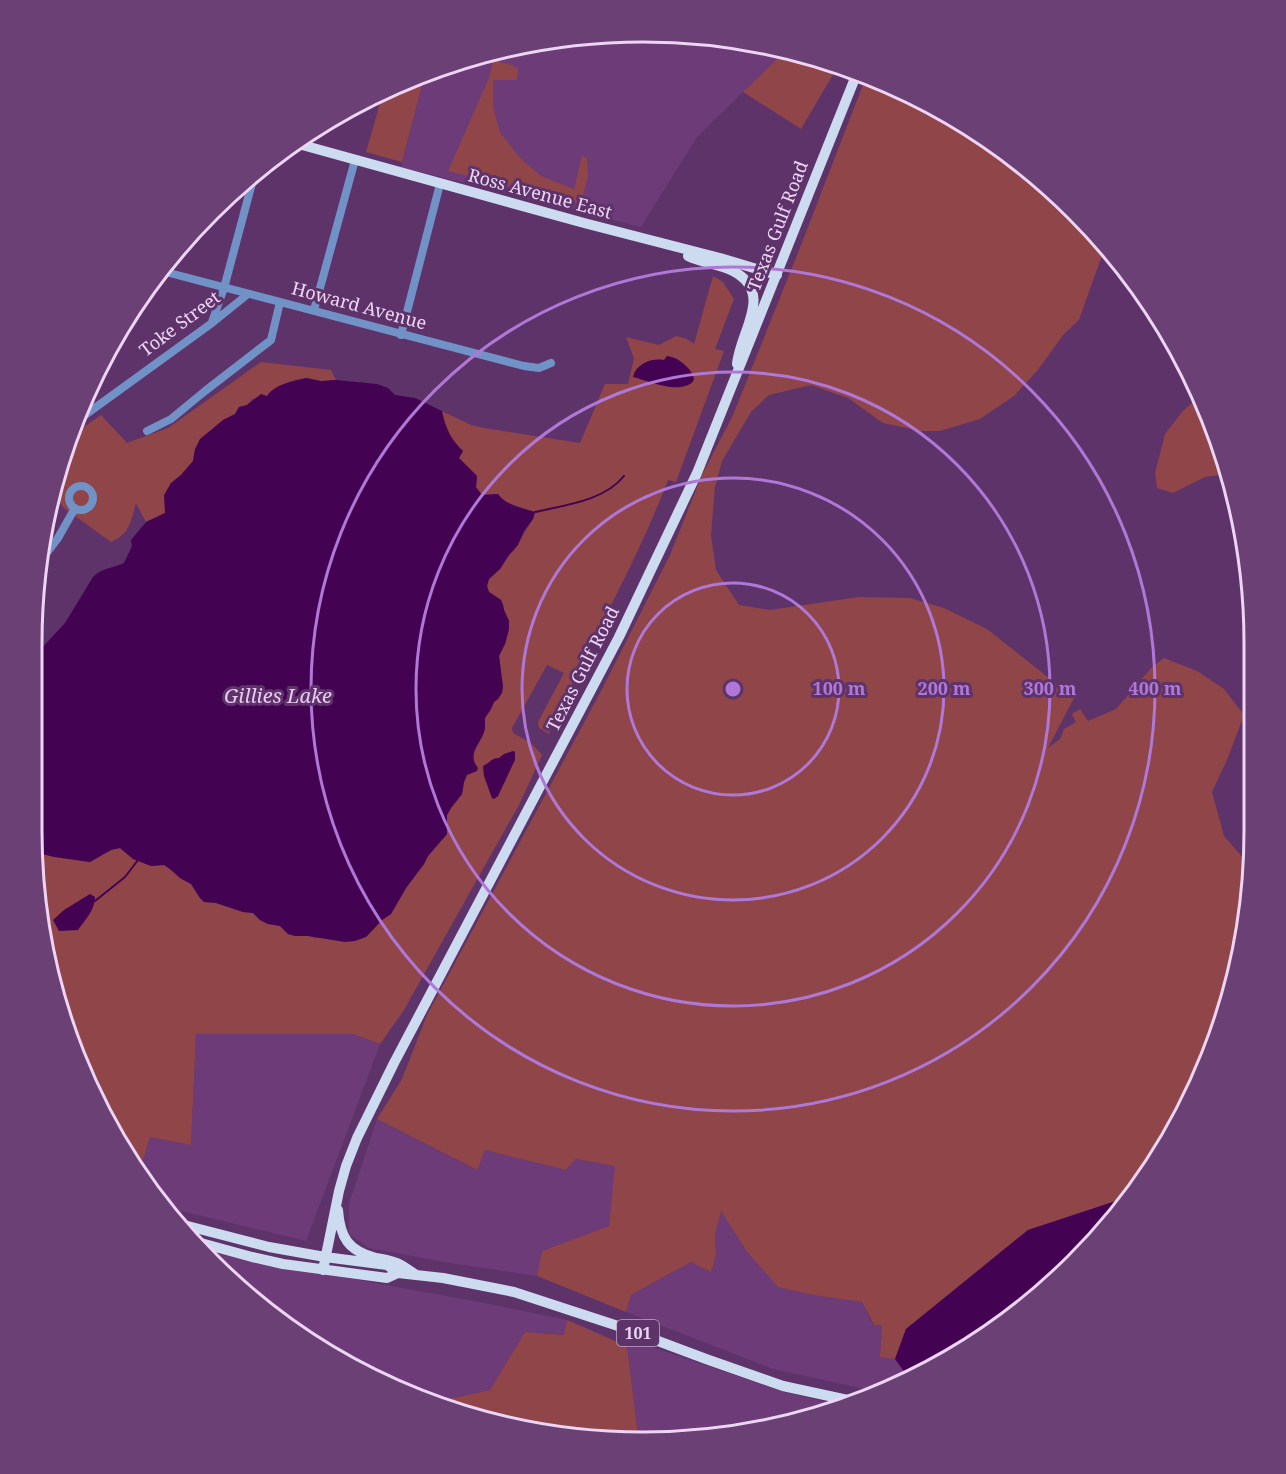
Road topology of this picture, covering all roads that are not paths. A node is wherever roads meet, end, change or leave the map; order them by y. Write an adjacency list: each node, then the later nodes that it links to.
1 (854, 81): 8 (main road, Texas Gulf Road)
2 (305, 146): 3 (main road, Ross Avenue East)
3 (355, 160): 4 (main road, Ross Avenue East); 12 (street)
4 (440, 184): 6 (main road, Ross Avenue East); 14 (street)
5 (251, 188): 9 (street, Toke Street)
6 (672, 246): 8 (main road, Ross Avenue East); 16 (main road)
7 (169, 273): 9 (street, Howard Avenue)
8 (777, 275): 16 (main road, Texas Gulf Road)
9 (224, 288): 10 (street, Howard Avenue); 13 (street, Toke Street)
10 (248, 294): 11 (street, Howard Avenue); 13 (street, Toke Street)
11 (280, 302): 12 (street, Howard Avenue); 18 (street)
12 (314, 310): 14 (street, Howard Avenue)
13 (212, 322): 17 (street, Toke Street)
14 (401, 335): 15 (street, Howard Avenue)
15 (551, 363)
16 (735, 379): 21 (main road, Texas Gulf Road)
17 (88, 414)
18 (147, 431)
19 (75, 508): 20 (street)
20 (50, 549)
21 (336, 1204): 24 (main road, Texas Gulf Road); 27 (main road)
22 (191, 1227): 24 (main road, 101)
23 (208, 1245): 25 (main road, 101)
24 (325, 1257): 25 (main road, Texas Gulf Road); 26 (main road, 101)
25 (323, 1270): 26 (main road, 101)
26 (398, 1273): 27 (main road, 101)
27 (416, 1275): 28 (main road, 101)
28 (840, 1398)

